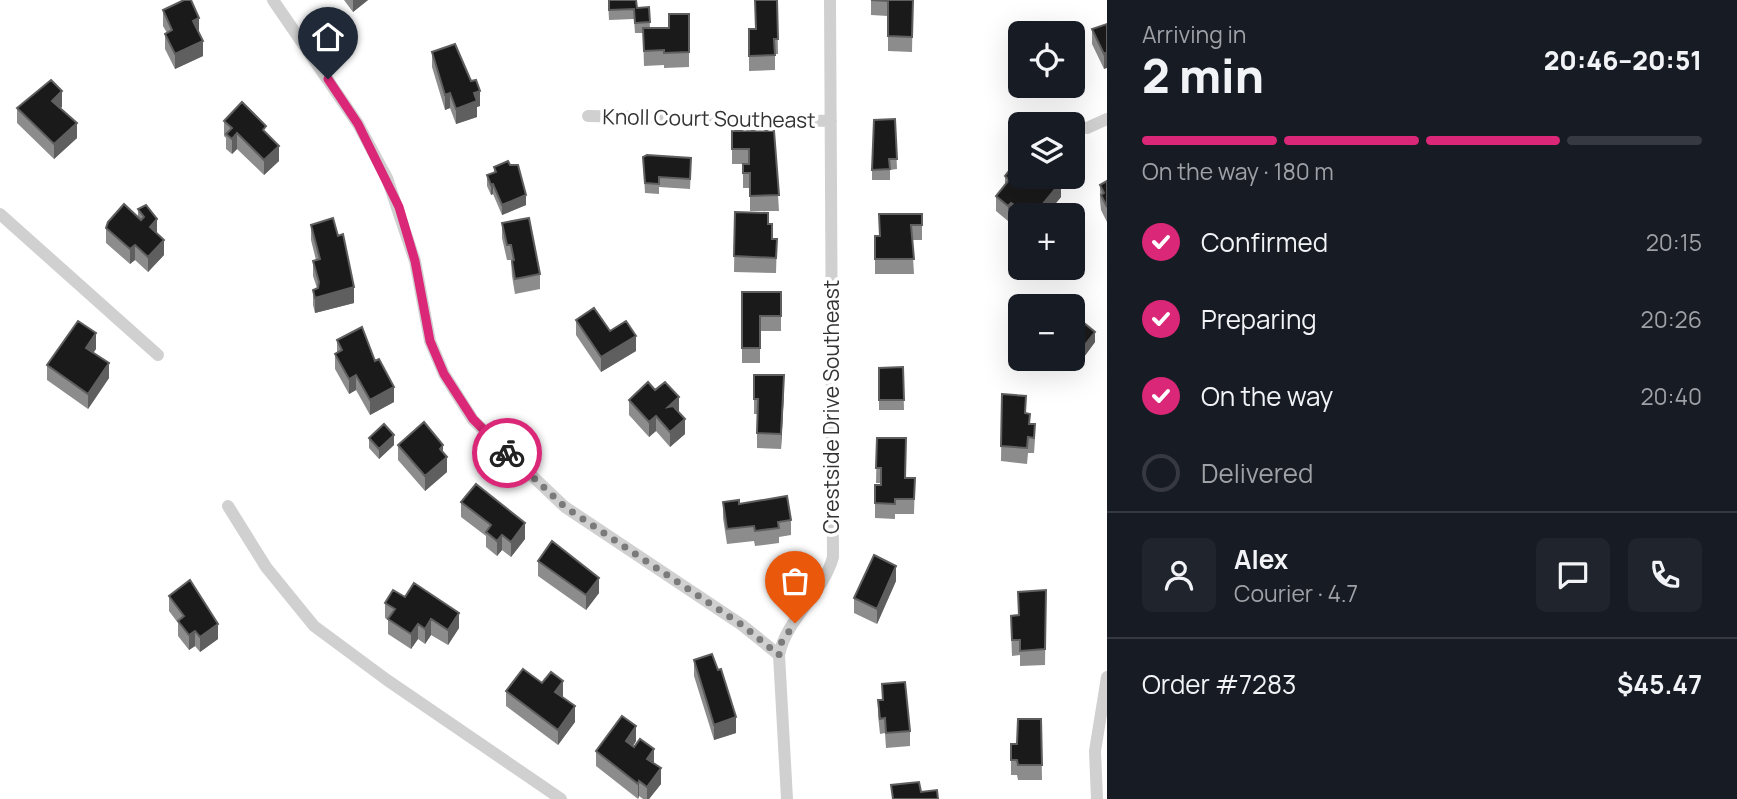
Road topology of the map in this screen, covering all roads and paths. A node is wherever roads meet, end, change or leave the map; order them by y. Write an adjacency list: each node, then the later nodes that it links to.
1 (273, 0): 10 (street)
2 (830, 0): 5 (street, Crestside Drive Southeast)
3 (588, 116): 5 (street, Knoll Court Southeast)
4 (1107, 119): 6 (street)
5 (831, 121): 10 (street, Crestside Drive Southeast)
6 (1087, 128)
7 (0, 215): 8 (street)
8 (158, 355)
9 (228, 506): 12 (street)
10 (779, 655): 13 (street, Crestside Drive Southeast)
11 (1107, 677): 14 (street)
12 (561, 799)
13 (787, 799)
14 (1097, 799)

